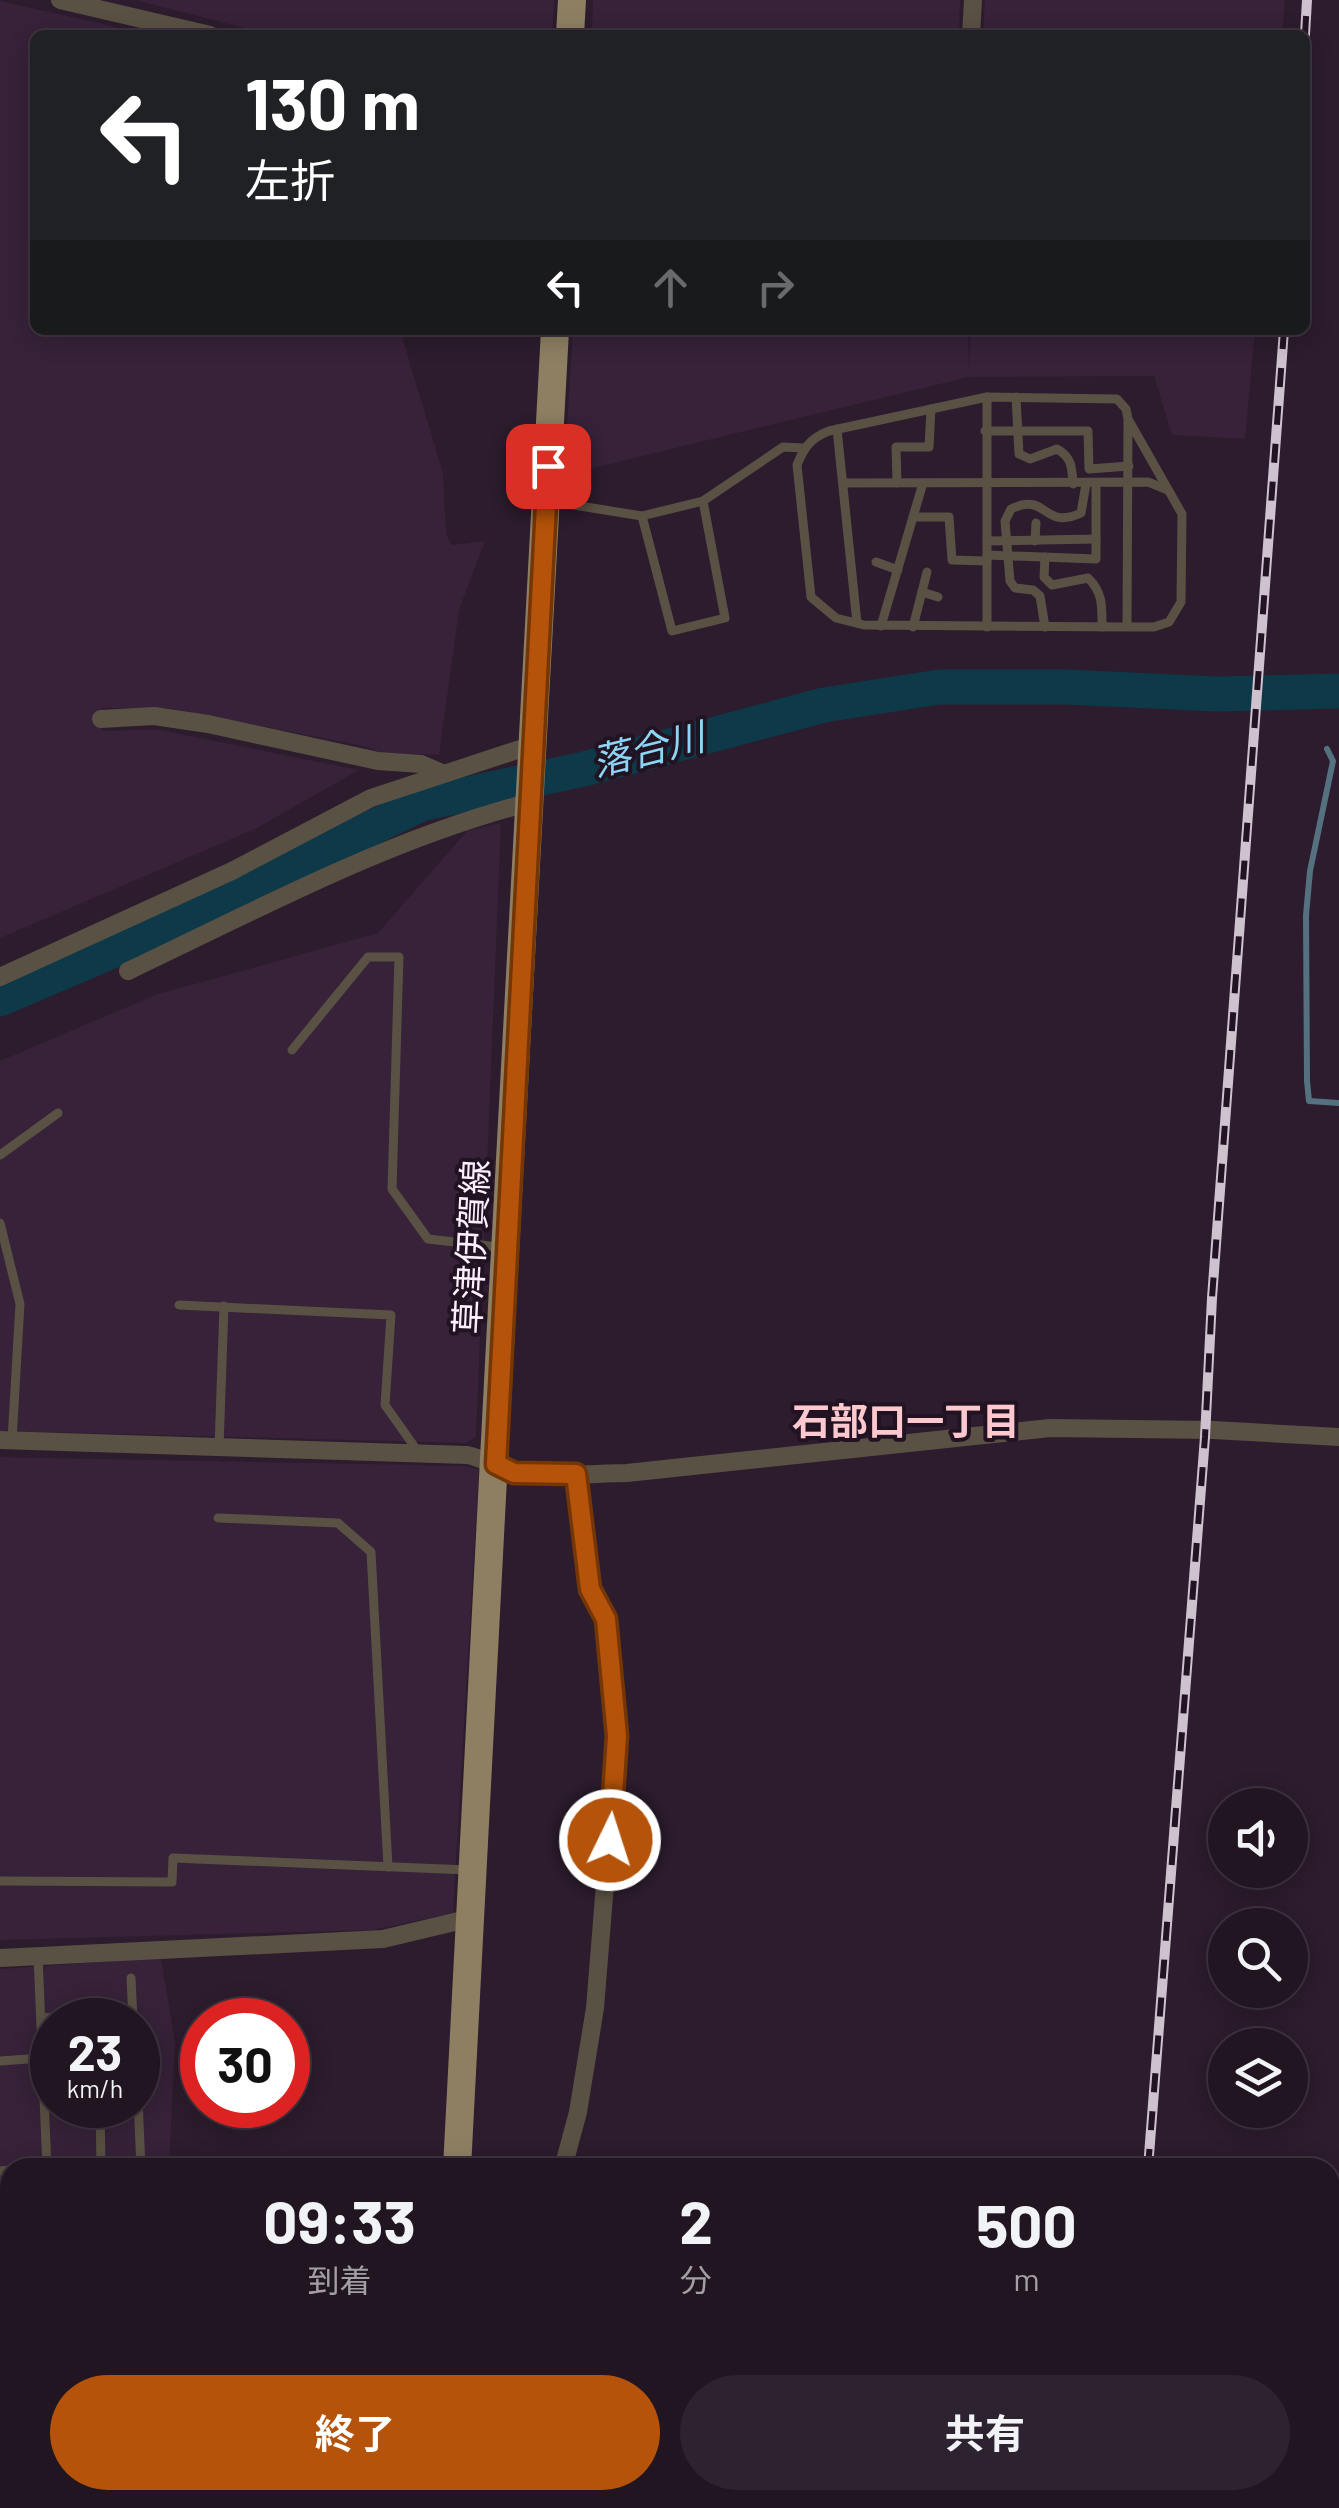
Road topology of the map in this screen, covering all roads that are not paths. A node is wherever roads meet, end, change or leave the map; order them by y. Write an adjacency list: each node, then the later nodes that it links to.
1 (60, 0): 4 (street)
2 (572, 0): 5 (main road)
3 (972, 0): 6 (street)
4 (189, 30)
5 (570, 30)
6 (971, 30)
7 (555, 335): 25 (main road, 草津伊賀線)
8 (987, 397): 9 (lane); 10 (lane); 13 (lane)
9 (1016, 397): 11 (lane); 14 (lane)
10 (932, 409): 12 (lane); 18 (lane)
11 (1128, 419): 16 (lane); 24 (lane)
12 (837, 429): 15 (lane); 17 (lane)
13 (985, 431): 14 (lane); 20 (lane)
14 (1016, 431): 16 (lane); 21 (lane)
15 (803, 448): 26 (lane); 42 (lane)
16 (1129, 466): 23 (lane)
17 (844, 483): 18 (lane); 42 (lane)
18 (897, 483): 19 (lane)
19 (923, 484): 20 (lane); 28 (lane)
20 (986, 484): 21 (lane); 31 (lane)
21 (1073, 484): 22 (lane)
22 (1091, 484): 23 (lane); 30 (lane); 32 (lane)
23 (1130, 484): 24 (lane); 48 (lane)
24 (1168, 490): 48 (lane)
25 (546, 500): 27 (lane); 50 (main road, 草津伊賀線)
26 (703, 501): 27 (lane); 27 (lane)
27 (642, 516)
28 (913, 517): 36 (lane); 38 (lane)
29 (1036, 522): 33 (lane)
30 (1096, 540): 33 (lane); 35 (lane)
31 (986, 541): 32 (lane); 36 (lane)
32 (1008, 541): 33 (lane); 34 (lane)
33 (1034, 541)
34 (1010, 556): 35 (lane); 36 (lane); 46 (lane)
35 (1045, 557): 47 (lane)
36 (987, 558): 45 (lane)
37 (876, 562): 38 (lane)
38 (898, 570): 43 (lane)
39 (927, 572): 40 (lane)
40 (922, 592): 41 (lane); 44 (lane)
41 (938, 597)
42 (856, 623): 43 (lane)
43 (881, 626): 44 (lane)
44 (913, 627): 45 (lane)
45 (987, 627): 46 (lane)
46 (1045, 627): 47 (lane)
47 (1102, 627): 48 (lane)
48 (1127, 627)
49 (101, 718): 51 (street)
50 (533, 755): 51 (street); 52 (main road, 草津伊賀線)
51 (442, 773): 54 (street)
52 (531, 798): 53 (street); 59 (main road, 草津伊賀線)
53 (128, 971)
54 (0, 976)
55 (292, 1050): 59 (lane)
56 (58, 1113): 57 (lane)
57 (0, 1155)
58 (1, 1230): 63 (lane)
59 (507, 1248): 66 (main road, 草津伊賀線)
60 (179, 1305): 61 (lane)
61 (224, 1306): 64 (lane); 65 (lane)
62 (1339, 1437): 67 (street)
63 (6, 1440): 64 (street)
64 (219, 1447): 65 (street)
65 (419, 1453): 66 (street)
66 (496, 1464): 67 (street); 70 (main road, 草津伊賀線)
67 (576, 1474): 87 (street)
68 (218, 1518): 69 (lane)
69 (388, 1866): 70 (lane); 71 (lane)
70 (470, 1870): 72 (main road, 草津伊賀線)
71 (0, 1881)
72 (468, 1919): 73 (street); 86 (main road, 草津伊賀線)
73 (38, 1956): 74 (street); 76 (lane)
74 (0, 1958)
75 (131, 1978): 77 (lane)
76 (39, 1998)
77 (132, 1998)
78 (30, 2059): 79 (lane)
79 (0, 2061)
80 (47, 2128): 83 (lane)
81 (101, 2128): 84 (lane)
82 (139, 2128): 85 (lane)
83 (46, 2158)
84 (102, 2158)
85 (141, 2158)
86 (457, 2158)
87 (566, 2158)

